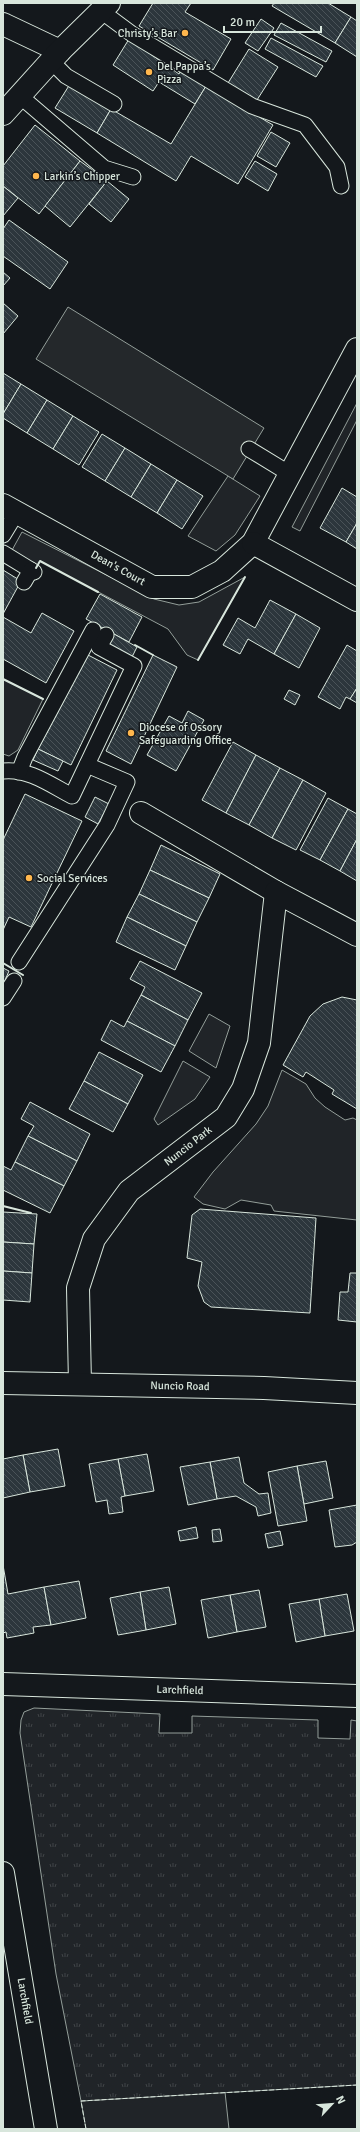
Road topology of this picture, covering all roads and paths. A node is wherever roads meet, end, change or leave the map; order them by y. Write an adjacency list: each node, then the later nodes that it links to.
1 (105, 7): 3 (street); 8 (lane)
2 (3, 24): 3 (street)
3 (56, 56): 4 (street); 5 (lane)
4 (20, 96): 6 (street); 7 (lane)
5 (114, 104)
6 (3, 114)
7 (133, 176)
8 (341, 186)
9 (357, 349): 11 (street, Dean's Court)
10 (249, 449): 11 (lane)
11 (290, 474): 14 (street, Dean's Court)
12 (10, 509): 13 (lane); 14 (street, Dean's Court)
13 (3, 535)
14 (253, 543): 17 (street)
15 (3, 553): 16 (lane)
16 (30, 575)
17 (357, 600)
18 (86, 765): 20 (lane); 20 (lane); 24 (lane)
19 (3, 771): 20 (lane)
20 (19, 772)
21 (141, 813): 22 (street)
22 (276, 892): 23 (street); 28 (street, Nuncio Park)
23 (357, 935)
24 (19, 962)
25 (14, 981): 26 (lane)
26 (3, 998)
27 (3, 1383): 28 (street, Nuncio Road)
28 (80, 1384): 29 (street, Nuncio Road)
29 (357, 1393)
30 (3, 1684): 31 (street, Larchfield)
31 (357, 1696)
32 (3, 1873): 33 (street, Larchfield)
33 (46, 2129)

